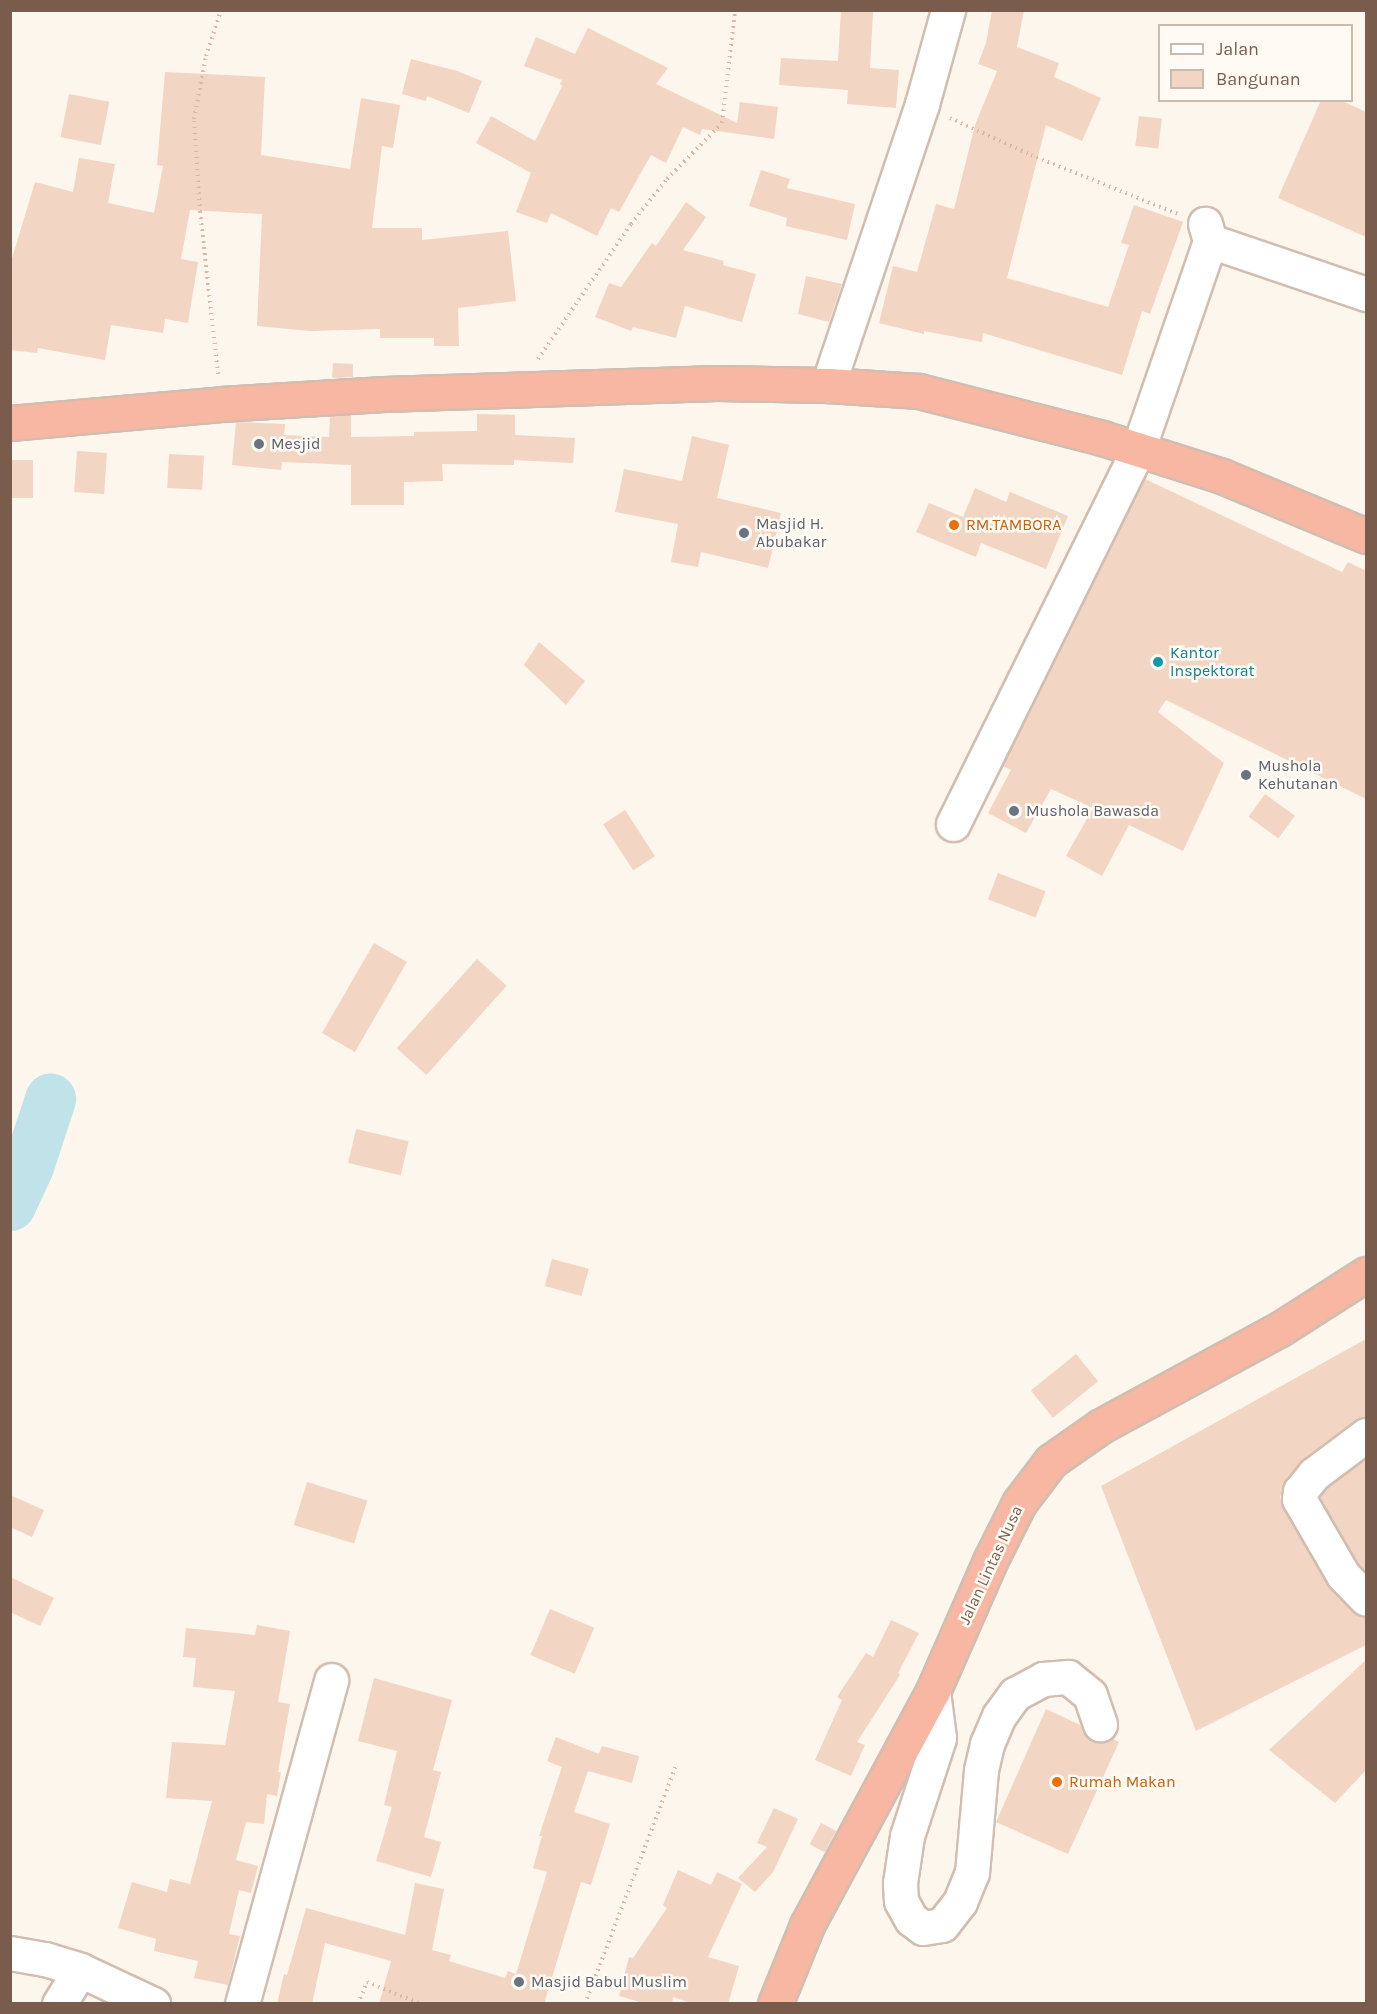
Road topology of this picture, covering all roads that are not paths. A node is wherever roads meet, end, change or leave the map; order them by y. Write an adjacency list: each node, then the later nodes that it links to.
1 (948, 10): 3 (street)
2 (1366, 294): 5 (street)
3 (828, 385): 4 (highway); 5 (highway)
4 (10, 423)
5 (1138, 450): 6 (highway); 7 (street)
6 (1366, 536)
7 (954, 824)
8 (1366, 1274): 12 (highway, Jalan Lintas Nusa)
9 (1366, 1435): 10 (street)
10 (1366, 1599)
11 (331, 1680): 18 (street)
12 (933, 1691): 13 (street); 19 (highway, Jalan Lintas Nusa)
13 (1100, 1724)
14 (10, 1953): 15 (street)
15 (80, 1970): 16 (street); 17 (street)
16 (58, 2004)
17 (153, 2004)
18 (242, 2004)
19 (775, 2004)

